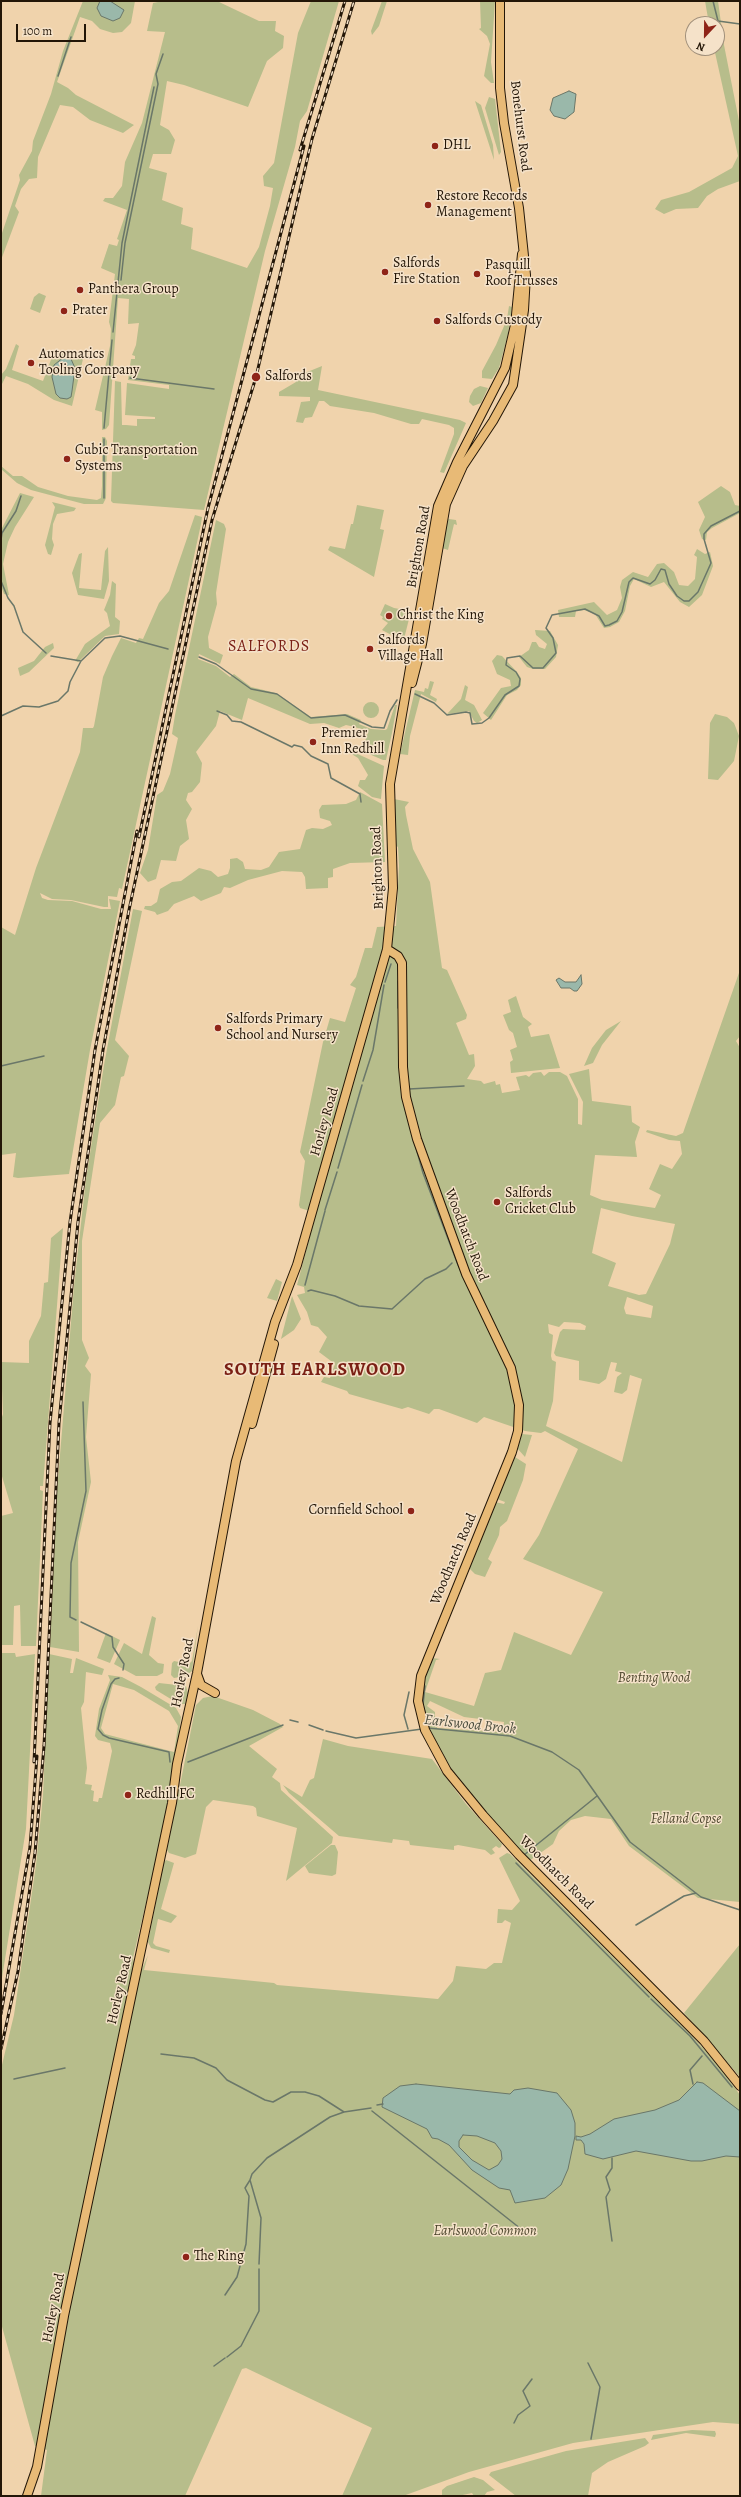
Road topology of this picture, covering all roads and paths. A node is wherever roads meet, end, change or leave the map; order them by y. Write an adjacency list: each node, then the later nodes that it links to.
1 (500, 1): 2 (main road, Bonehurst Road)
2 (522, 254): 3 (main road, Bonehurst Road); 4 (main road, Bonehurst Road)
3 (481, 416): 5 (main road, Brighton Road)
4 (493, 421): 5 (main road, Brighton Road)
5 (398, 738): 6 (main road, Brighton Road)
6 (387, 949): 7 (main road, Horley Road); 9 (main road, Woodhatch Road)
7 (197, 1673): 8 (main road); 10 (main road, Horley Road)
8 (215, 1693)
9 (740, 2086)
10 (27, 2496)

